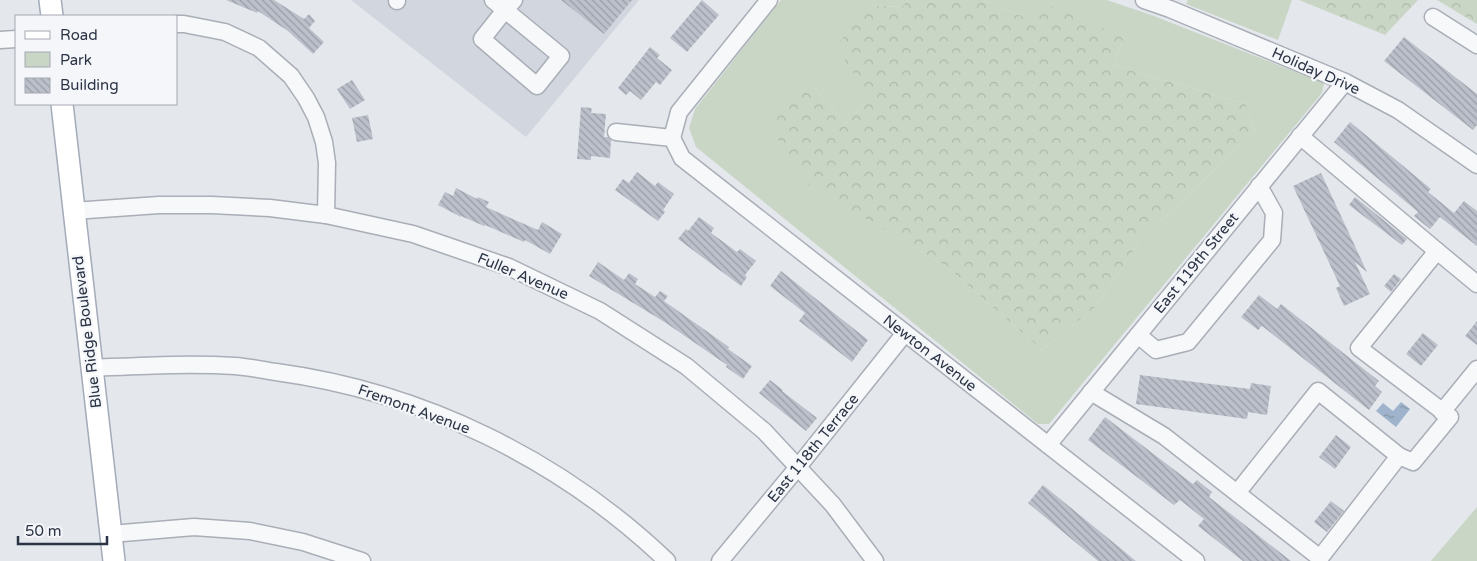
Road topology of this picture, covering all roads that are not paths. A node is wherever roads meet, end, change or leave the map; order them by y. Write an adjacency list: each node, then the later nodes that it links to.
1 (50, 0): 6 (main road)
2 (769, 0): 16 (street)
3 (1144, 0): 5 (street, Holiday Drive)
4 (504, 3): 4 (street)
5 (1173, 5): 12 (street, Holiday Drive)
6 (52, 15)
7 (1433, 17): 11 (street)
8 (178, 24): 20 (street)
9 (15, 39): 10 (street)
10 (0, 40)
11 (1477, 45)
12 (1345, 82): 15 (street, East 119th Street); 17 (street, Holiday Drive)
13 (62, 105): 19 (main road, Blue Ridge Boulevard)
14 (616, 132): 16 (street)
15 (1300, 136): 18 (street, East 119th Street); 21 (street)
16 (672, 138): 23 (street, Newton Avenue)
17 (1477, 165)
18 (1259, 186): 24 (street, East 119th Street); 24 (street)
19 (73, 211): 20 (street, Fuller Avenue); 25 (main road, Blue Ridge Boulevard)
20 (326, 215): 31 (street, Fuller Avenue)
21 (1437, 251): 22 (street); 28 (street)
22 (1477, 284)
23 (905, 333): 29 (street, Newton Avenue); 31 (street, East 118th Terrace)
24 (1138, 335): 27 (street, East 119th Street)
25 (91, 368): 33 (main road, Blue Ridge Boulevard); 36 (street, Fremont Avenue)
26 (1477, 369): 28 (street)
27 (1091, 392): 29 (street, East 119th Street); 32 (street)
28 (1442, 412): 30 (street)
29 (1048, 445): 39 (street, Newton Avenue)
30 (1399, 456): 32 (street); 32 (street)
31 (798, 467): 37 (street, East 118th Terrace); 38 (street, Fuller Avenue)
32 (1237, 493)
33 (111, 534): 34 (main road, Blue Ridge Boulevard); 35 (street)
34 (114, 561)
35 (362, 561)
36 (667, 561)
37 (720, 561)
38 (875, 561)
39 (1196, 561)

